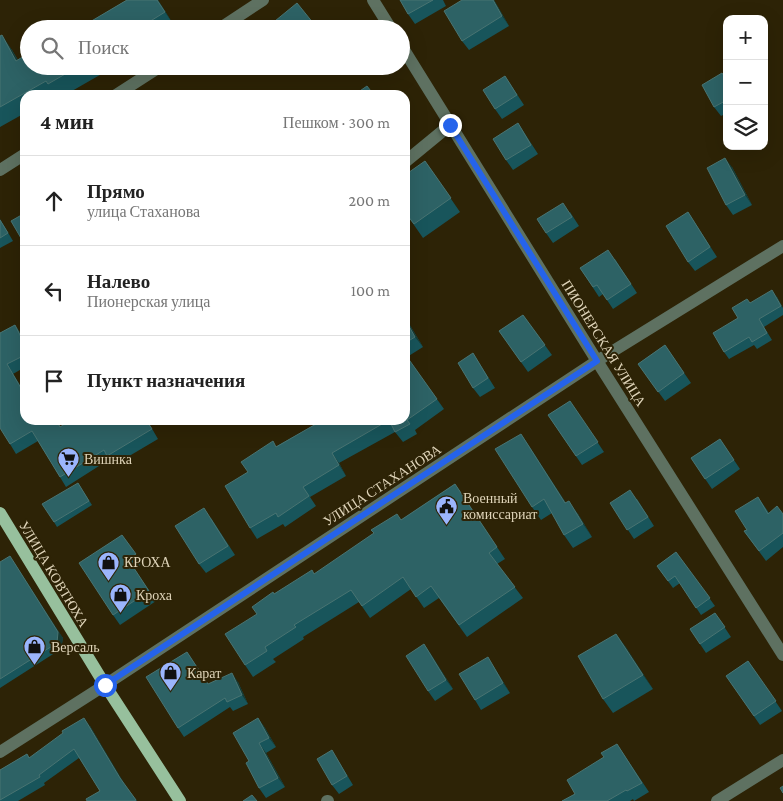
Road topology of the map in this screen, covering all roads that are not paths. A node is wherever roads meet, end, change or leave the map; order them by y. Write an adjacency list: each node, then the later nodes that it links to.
1 (263, 0): 3 (street)
2 (373, 0): 4 (street)
3 (232, 20)
4 (385, 20)
5 (410, 61): 8 (street, ПИОНЕРСКАЯ УЛИЦА)
6 (146, 75): 7 (street)
7 (124, 90)
8 (450, 125): 10 (street); 13 (street, ПИОНЕРСКАЯ УЛИЦА)
9 (20, 157): 11 (street)
10 (410, 158)
11 (0, 170)
12 (783, 246): 13 (street, УЛИЦА СТАХАНОВА)
13 (597, 361): 15 (street, ПИОНЕРСКАЯ УЛИЦА); 16 (street, УЛИЦА СТАХАНОВА)
14 (0, 513): 16 (main road, УЛИЦА КОВТЮХА)
15 (783, 655)
16 (105, 685): 17 (street, УЛИЦА СТАХАНОВА); 19 (main road, УЛИЦА КОВТЮХА)
17 (0, 752)
18 (783, 760): 20 (street)
19 (180, 801)
20 (717, 801)

